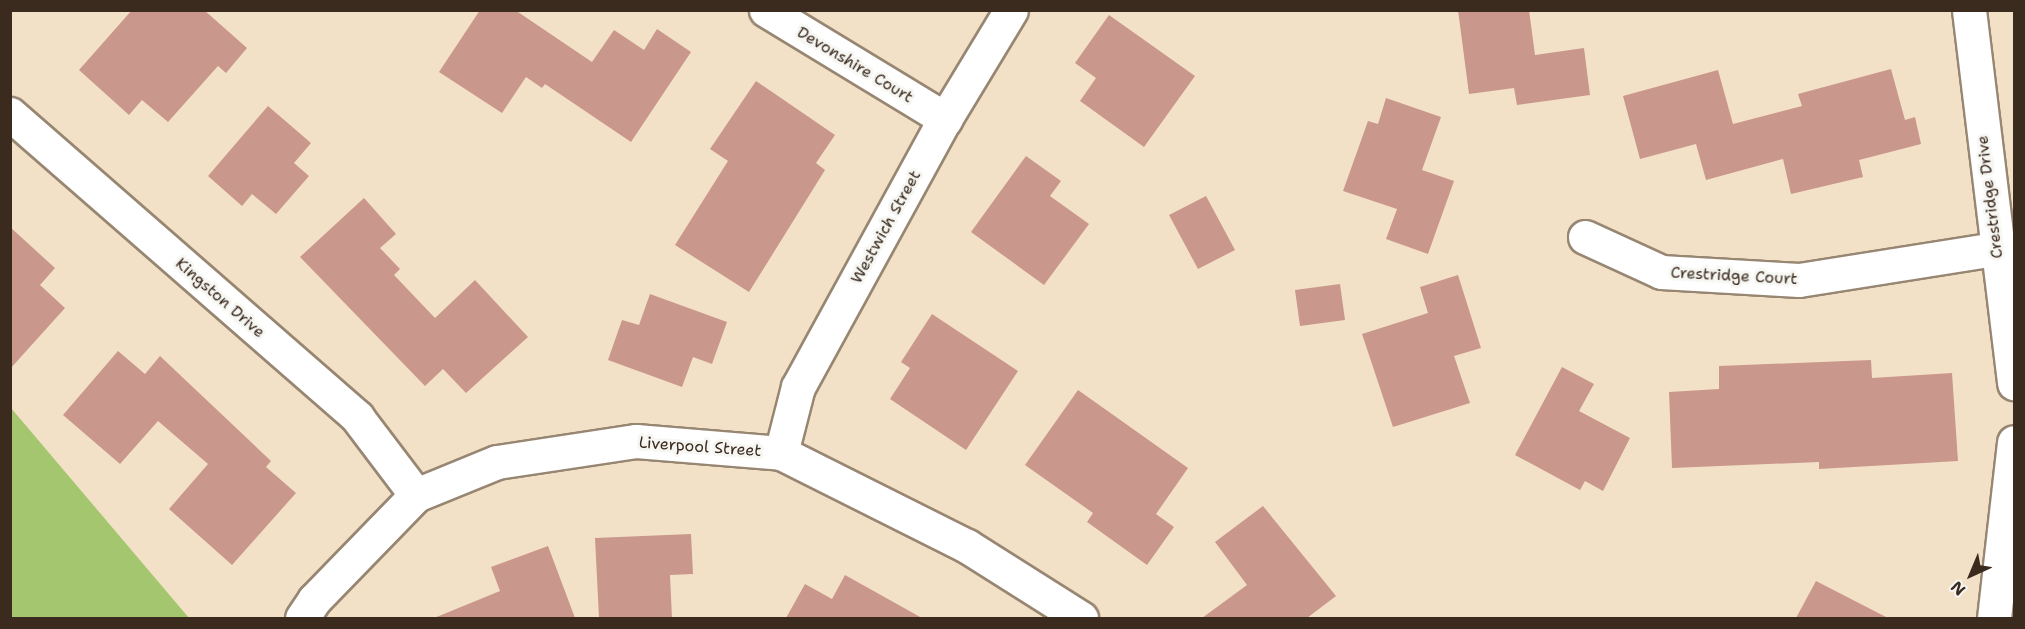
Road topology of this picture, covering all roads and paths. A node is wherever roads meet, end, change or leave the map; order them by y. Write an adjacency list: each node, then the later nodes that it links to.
1 (766, 10): 5 (street, Devonshire Court)
2 (1011, 10): 5 (street, Westwich Street)
3 (1969, 10): 7 (street, Crestridge Drive)
4 (10, 114): 11 (street, Kingston Drive)
5 (945, 118): 10 (street, Westwich Street)
6 (1585, 237): 7 (street, Crestridge Court)
7 (1995, 249): 8 (street, Crestridge Drive)
8 (2014, 383)
9 (2014, 442): 14 (street)
10 (781, 453): 11 (street, Liverpool Street); 13 (street, Liverpool Street)
11 (416, 495): 12 (street, Liverpool Street)
12 (303, 618)
13 (1081, 618)
14 (1994, 618)

